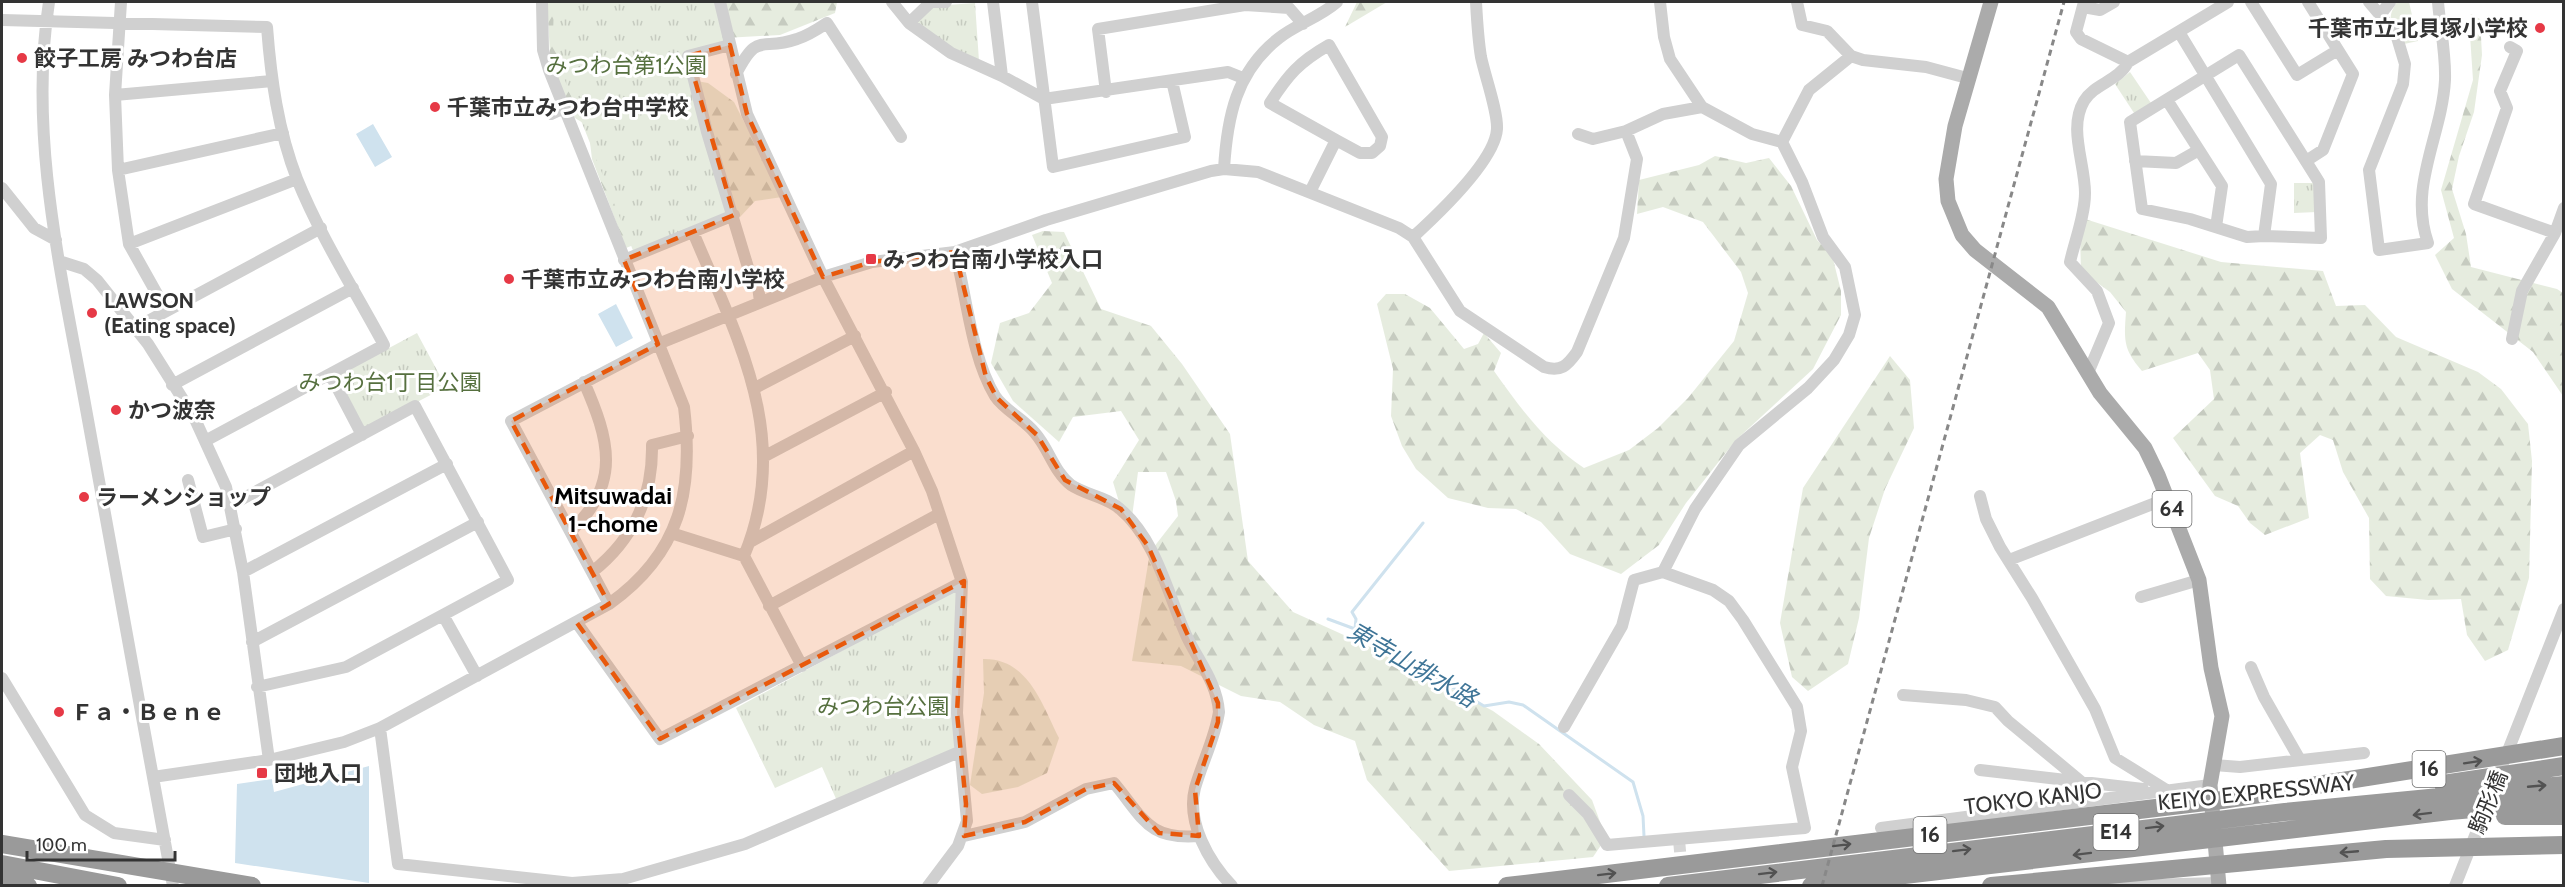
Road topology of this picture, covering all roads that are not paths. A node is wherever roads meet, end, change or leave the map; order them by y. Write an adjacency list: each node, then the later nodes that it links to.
1 (49, 2): 25 (street)
2 (121, 2): 27 (street)
3 (542, 2): 47 (street)
4 (720, 2): 30 (street)
5 (892, 2): 26 (street)
6 (946, 2): 26 (street)
7 (993, 2): 36 (street)
8 (1032, 2): 44 (street)
9 (1338, 2): 28 (street)
10 (1476, 2): 70 (street)
11 (1660, 2): 46 (street)
12 (1797, 2): 33 (street)
13 (1991, 2): 39 (main road, 64)
14 (2114, 2): 21 (street)
15 (2228, 2): 29 (street)
16 (2251, 2): 31 (street)
17 (2308, 2): 31 (street)
18 (2369, 2): 23 (street)
19 (2390, 2): 23 (street)
20 (2438, 2): 23 (street)
21 (2083, 4): 34 (street)
22 (1200, 7): 28 (street); 42 (street)
23 (2380, 15)
24 (2, 20): 25 (street)
25 (46, 21): 27 (street); 71 (street)
26 (909, 23): 36 (street)
27 (118, 24): 40 (street); 43 (street)
28 (1303, 24): 38 (street)
29 (2179, 32): 34 (street); 37 (street)
30 (730, 45): 35 (street); 64 (street)
31 (2338, 50): 57 (street)
32 (2518, 51): 66 (street)
33 (1851, 56): 39 (street); 54 (street)
34 (2128, 62): 85 (street)
35 (736, 74): 52 (street); 76 (street)
36 (1002, 76): 44 (street)
37 (2204, 76): 45 (street); 57 (street); 69 (street)
38 (1243, 78): 41 (street); 58 (street)
39 (1967, 78): 85 (main road, 64)
40 (272, 81): 43 (street); 50 (street)
41 (1172, 81): 42 (street); 44 (street)
42 (1106, 92): 44 (street)
43 (115, 95): 59 (street)
44 (1044, 99)
45 (2166, 100): 55 (street); 56 (street)
46 (1702, 107): 49 (street); 54 (street)
47 (564, 108): 48 (street); 74 (street)
48 (551, 114)
49 (1626, 131): 51 (street); 70 (street)
50 (283, 133): 59 (street); 60 (street)
51 (1578, 134)
52 (901, 137)
53 (1336, 140): 53 (street); 62 (street)
54 (1782, 142): 111 (street)
55 (2199, 150): 56 (street); 65 (street)
56 (2135, 160): 65 (street)
57 (2306, 161): 69 (street)
58 (1224, 169): 62 (street); 73 (street)
59 (118, 170): 72 (street)
60 (297, 179): 67 (street); 72 (street)
61 (2, 188): 71 (street)
62 (1310, 192): 70 (street)
63 (2564, 208): 66 (street)
64 (734, 215): 68 (street); 78 (street)
65 (2216, 227): 69 (street)
66 (2559, 227): 83 (street)
67 (321, 228): 77 (street); 79 (street)
68 (693, 232): 74 (street); 80 (street)
69 (2264, 236)
70 (1413, 237)
71 (56, 240): 75 (street)
72 (129, 244): 79 (street)
73 (955, 252): 76 (street); 151 (street)
74 (624, 260): 84 (street)
75 (59, 261): 81 (street); 138 (street)
76 (823, 277): 78 (street); 82 (street)
77 (353, 288): 86 (street); 88 (street)
78 (760, 302): 80 (street)
79 (166, 310): 81 (street)
80 (728, 315): 84 (street); 89 (street)
81 (135, 328): 88 (street)
82 (855, 336): 89 (street); 90 (street)
83 (2512, 339)
84 (658, 344): 87 (street); 92 (street)
85 (2088, 373): 99 (main road, 64)
86 (330, 374): 91 (street); 93 (street)
87 (584, 382): 104 (street); 104 (street)
88 (172, 385): 93 (street)
89 (755, 388): 95 (street)
90 (886, 392): 94 (street); 95 (street)
91 (362, 435): 96 (street); 100 (street)
92 (688, 436): 105 (street); 110 (street)
93 (205, 441): 100 (street)
94 (914, 451): 101 (street); 106 (street)
95 (765, 456): 106 (street)
96 (447, 464): 102 (street); 109 (street)
97 (188, 480): 103 (street)
98 (1980, 496): 108 (street)
99 (2168, 498): 108 (street); 112 (main road, 64)
100 (231, 505): 103 (street)
101 (939, 514): 113 (street); 116 (street)
102 (478, 522): 118 (street); 120 (street)
103 (236, 529): 109 (street)
104 (571, 531): 110 (street)
105 (671, 533): 107 (street); 115 (street)
106 (750, 542): 107 (street)
107 (744, 556): 116 (street)
108 (2009, 560): 142 (street)
109 (243, 572): 120 (street)
110 (592, 572): 115 (street)
111 (1662, 572): 127 (street); 144 (street)
112 (2199, 580): 114 (street); 135 (main road, 64)
113 (962, 582): 121 (street); 130 (street)
114 (2141, 597)
115 (609, 604): 119 (street)
116 (770, 606): 121 (street)
117 (2564, 609): 134 (street, 駒形橋)
118 (443, 615): 123 (street); 125 (street)
119 (577, 623): 121 (street); 123 (street)
120 (252, 642): 125 (street)
121 (802, 666)
122 (2251, 667): 133 (street)
123 (477, 676): 128 (street)
124 (2, 678): 152 (street)
125 (257, 687): 132 (street)
126 (1903, 695): 139 (street)
127 (1564, 727)
128 (380, 728): 130 (street); 132 (street)
129 (2564, 746): 134 (highway, TOKYO KANJO / 16)
130 (959, 752): 150 (street)
131 (2364, 753): 133 (street)
132 (269, 760): 138 (street)
133 (2300, 760): 135 (street)
134 (2504, 761): 153 (street, 駒形橋); 165 (highway, TOKYO KANJO / 16, one-way to 134)
135 (2214, 765): 141 (main road, 64)
136 (2564, 766): 147 (highway)
137 (1980, 770): 139 (street)
138 (153, 777): 152 (street)
139 (2085, 784): 143 (street)
140 (2564, 784): 147 (highway, KEIYO EXPRESSWAY / E14, one-way to 140)
141 (2210, 785): 142 (street); 159 (main road, 64)
142 (2165, 789): 143 (street)
143 (2150, 792): 149 (street)
144 (1569, 795)
145 (2564, 801): 146 (highway, KEIYO EXPRESSWAY / E14)
146 (2450, 811): 148 (highway); 167 (highway, KEIYO EXPRESSWAY / E14, one-way to 167)
147 (2285, 812): 166 (highway, KEIYO EXPRESSWAY / E14, one-way to 147)
148 (2564, 816)
149 (1881, 828)
150 (964, 836): 151 (street); 163 (street)
151 (1199, 836): 164 (street)
152 (165, 840): 157 (street)
153 (2472, 841): 155 (highway); 168 (highway, one-way to 168); 170 (street, 駒形橋)
154 (2, 844): 157 (highway)
155 (2564, 845)
156 (2, 864): 161 (highway)
157 (172, 879): 162 (highway)
158 (2, 880): 160 (highway)
159 (2219, 884): 169 (street)
160 (28, 885)
161 (118, 885)
162 (252, 885)
163 (928, 885)
164 (1232, 885)
165 (1507, 885)
166 (1668, 885)
167 (1811, 885)
168 (1991, 885)
169 (2109, 885)
170 (2455, 885)

